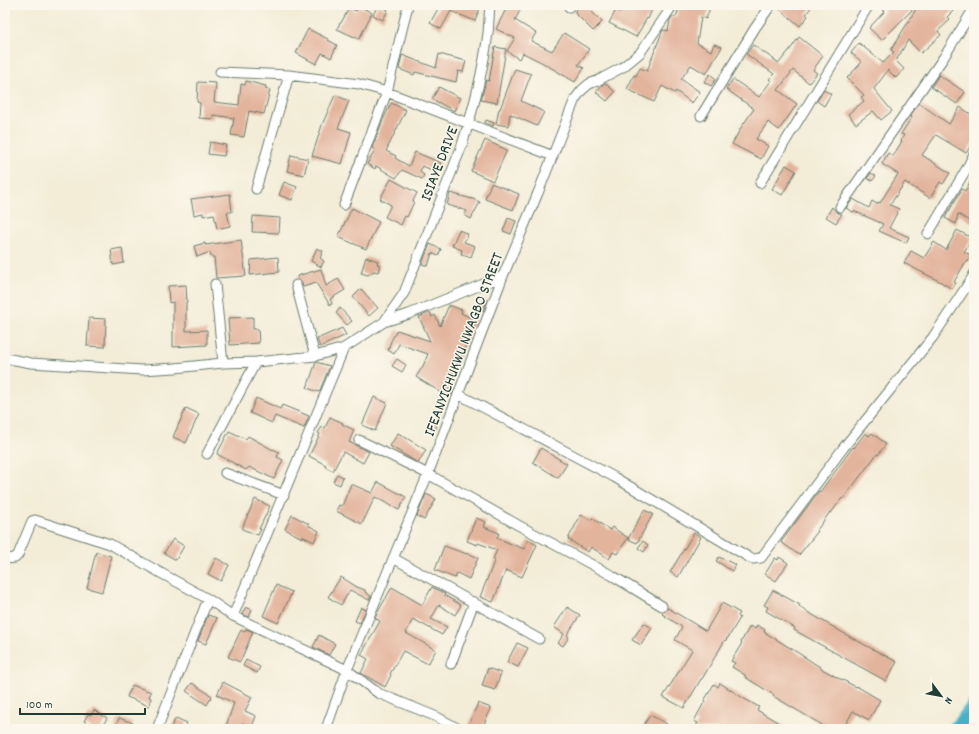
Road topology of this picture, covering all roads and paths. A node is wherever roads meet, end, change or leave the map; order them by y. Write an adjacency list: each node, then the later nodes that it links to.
1 (408, 5): 9 (street)
2 (490, 5): 11 (street, ISIAYE DRIVE)
3 (673, 5): 13 (street, IFEANYICHUKWU NWAGBO STREET)
4 (771, 5): 10 (street)
5 (869, 5): 14 (street)
6 (974, 8): 17 (street)
7 (220, 72): 8 (street)
8 (289, 75): 9 (street); 15 (street)
9 (387, 92): 11 (street); 16 (street)
10 (701, 116)
11 (469, 124): 13 (street); 23 (street, ISIAYE DRIVE)
12 (974, 154): 18 (street)
13 (552, 156): 20 (street, IFEANYICHUKWU NWAGBO STREET)
14 (760, 183)
15 (256, 189)
16 (344, 205)
17 (840, 207)
18 (928, 234)
19 (974, 274): 29 (street)
20 (503, 276): 23 (street); 29 (street, IFEANYICHUKWU NWAGBO STREET)
21 (214, 284): 28 (street)
22 (296, 285): 25 (street)
23 (384, 322): 24 (street)
24 (344, 348): 25 (street); 34 (street)
25 (315, 356): 27 (street)
26 (5, 358): 28 (street)
27 (256, 362): 28 (street); 31 (street)
28 (223, 363)
29 (458, 394): 33 (street, IFEANYICHUKWU NWAGBO STREET)
30 (359, 440): 33 (street)
31 (207, 454)
32 (224, 473): 34 (street)
33 (428, 474): 35 (street, IFEANYICHUKWU NWAGBO STREET); 39 (street)
34 (284, 495): 40 (street)
35 (393, 558): 38 (street); 43 (street, IFEANYICHUKWU NWAGBO STREET)
36 (5, 559): 37 (street)
37 (208, 599): 40 (street); 44 (street)
38 (474, 602): 41 (street); 42 (street)
39 (662, 606)
40 (233, 616): 43 (street)
41 (539, 639)
42 (451, 664)
43 (347, 670): 45 (street, IFEANYICHUKWU NWAGBO STREET); 46 (street)
44 (157, 729)
45 (326, 729)
46 (459, 729)

